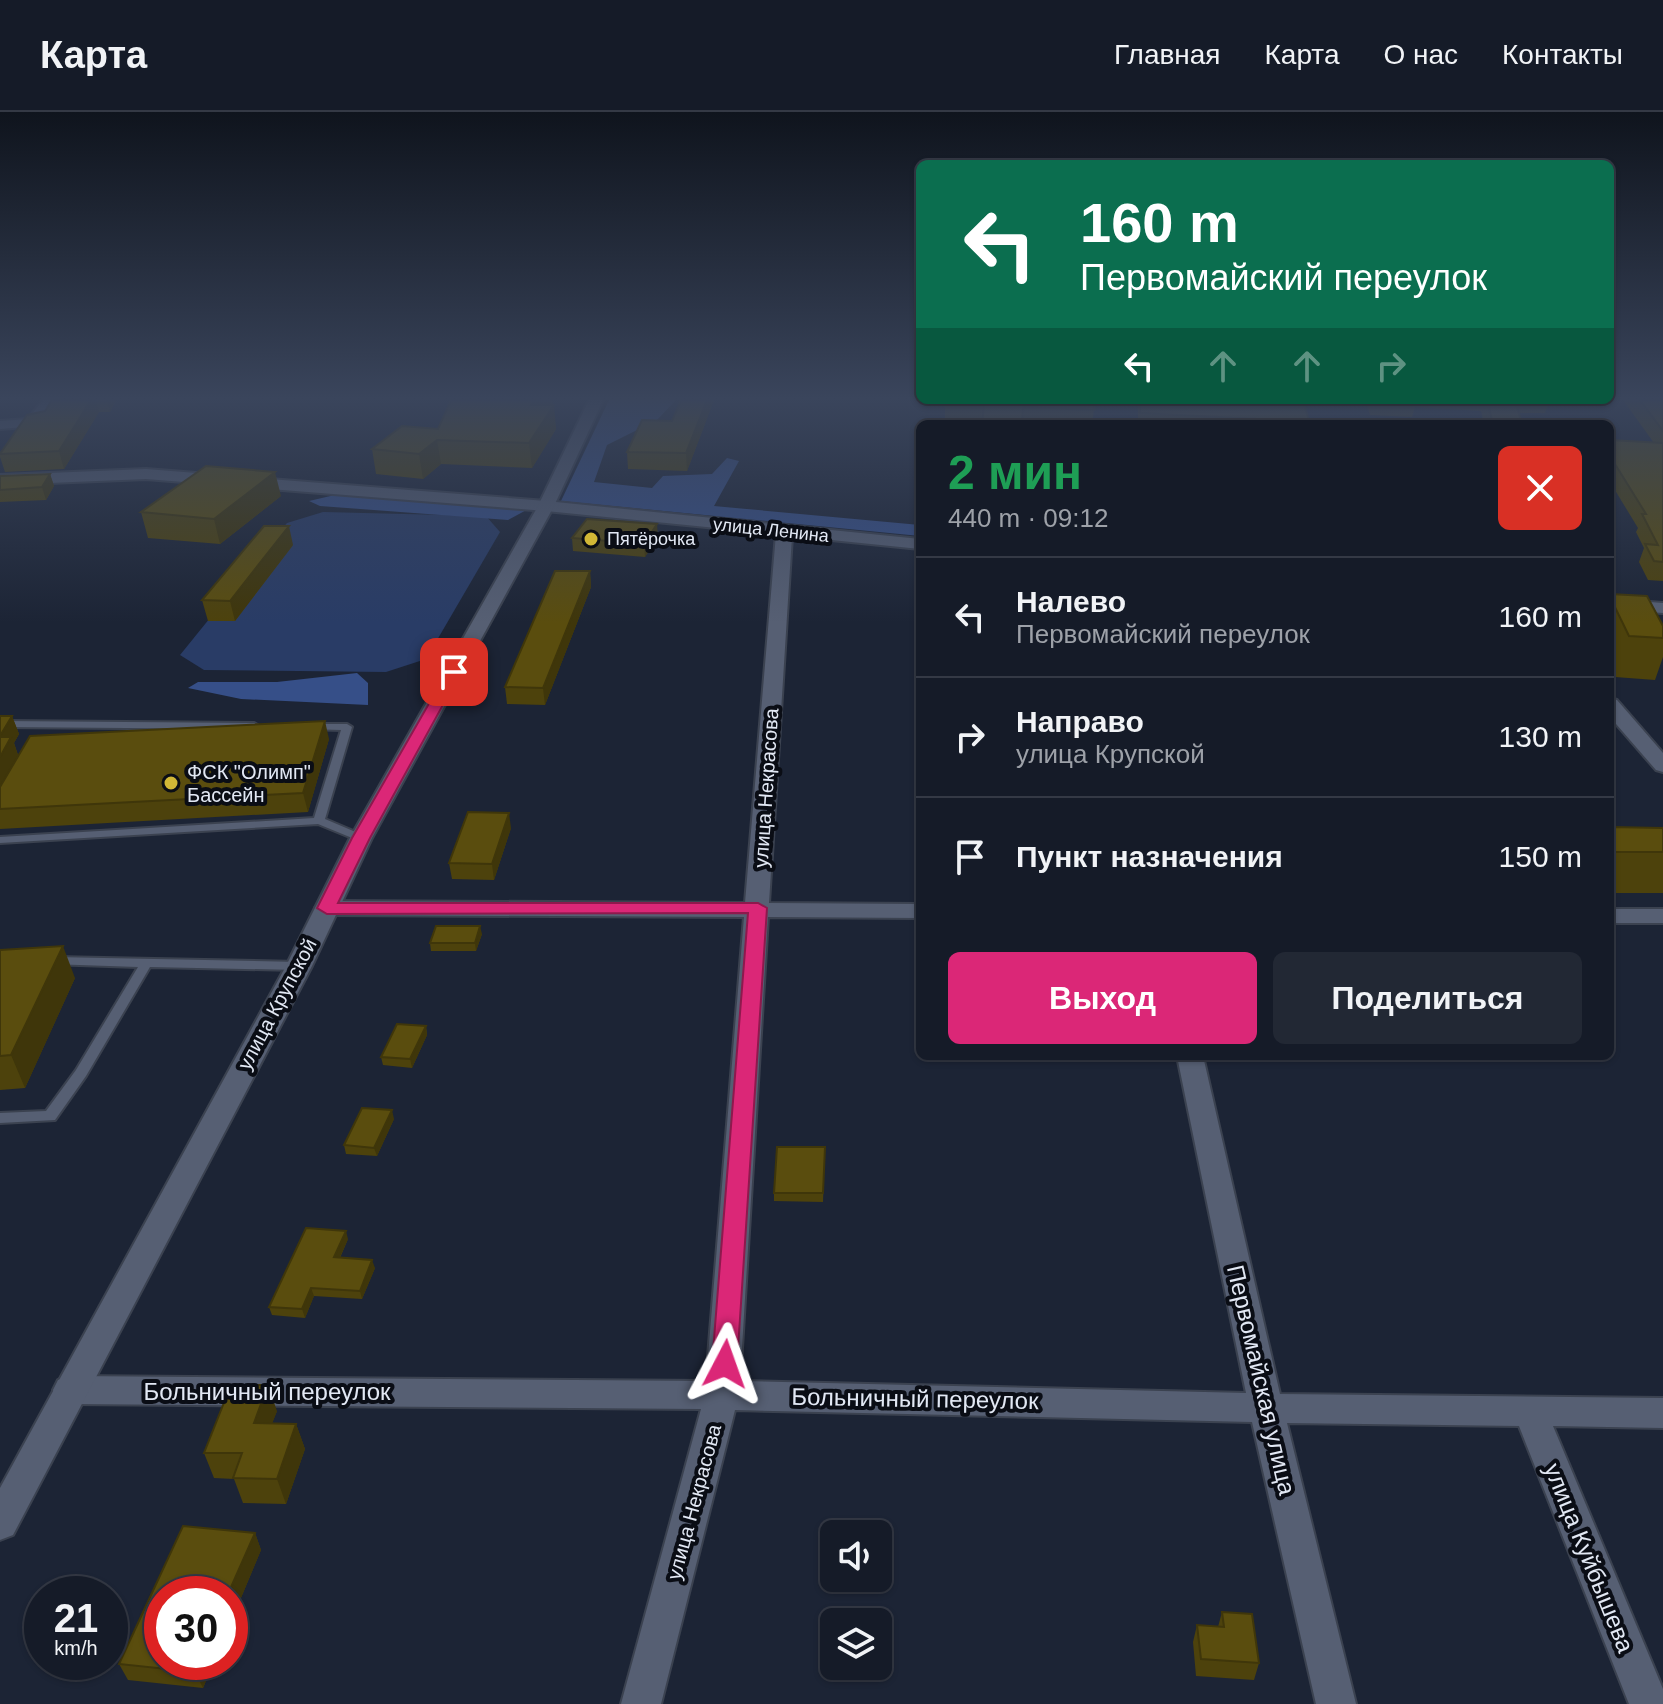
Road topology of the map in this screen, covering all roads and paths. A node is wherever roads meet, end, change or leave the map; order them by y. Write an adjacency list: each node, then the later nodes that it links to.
1 (139, 474): 4 (street, улица Ленина)
2 (150, 474): 5 (street, улица Ленина)
3 (561, 474): 5 (street, улица Крупской)
4 (0, 480)
5 (546, 506): 6 (street, улица Ленина); 18 (street, улица Крупской)
6 (784, 532): 7 (street, улица Ленина); 21 (street, улица Некрасова)
7 (916, 544)
8 (1614, 604): 9 (street)
9 (1663, 608)
10 (1614, 709): 16 (street)
11 (46, 721): 12 (lane); 13 (lane); 15 (lane)
12 (0, 724)
13 (268, 726)
14 (300, 726): 17 (lane)
15 (38, 735)
16 (1663, 766)
17 (319, 821): 18 (lane); 19 (lane)
18 (361, 838): 20 (street, улица Крупской)
19 (0, 840)
20 (327, 908): 21 (street); 27 (street, улица Крупской)
21 (758, 908): 22 (street); 31 (street, улица Некрасова)
22 (916, 911)
23 (1614, 916): 24 (street)
24 (1663, 916)
25 (44, 960): 26 (lane)
26 (147, 962): 27 (lane); 29 (lane)
27 (299, 966): 30 (street, улица Крупской)
28 (1191, 1060): 32 (street, Первомайская улица)
29 (0, 1118)
30 (70, 1390): 31 (street, Больничный переулок); 35 (street, улица Крупской)
31 (722, 1395): 32 (street, Больничный переулок); 36 (street, улица Некрасова)
32 (1266, 1408): 33 (street, Больничный переулок); 37 (street, Первомайская улица)
33 (1530, 1411): 34 (street, Больничный переулок); 38 (street, улица Куйбышева)
34 (1663, 1413)
35 (0, 1523)
36 (641, 1704)
37 (1336, 1704)
38 (1649, 1704)

